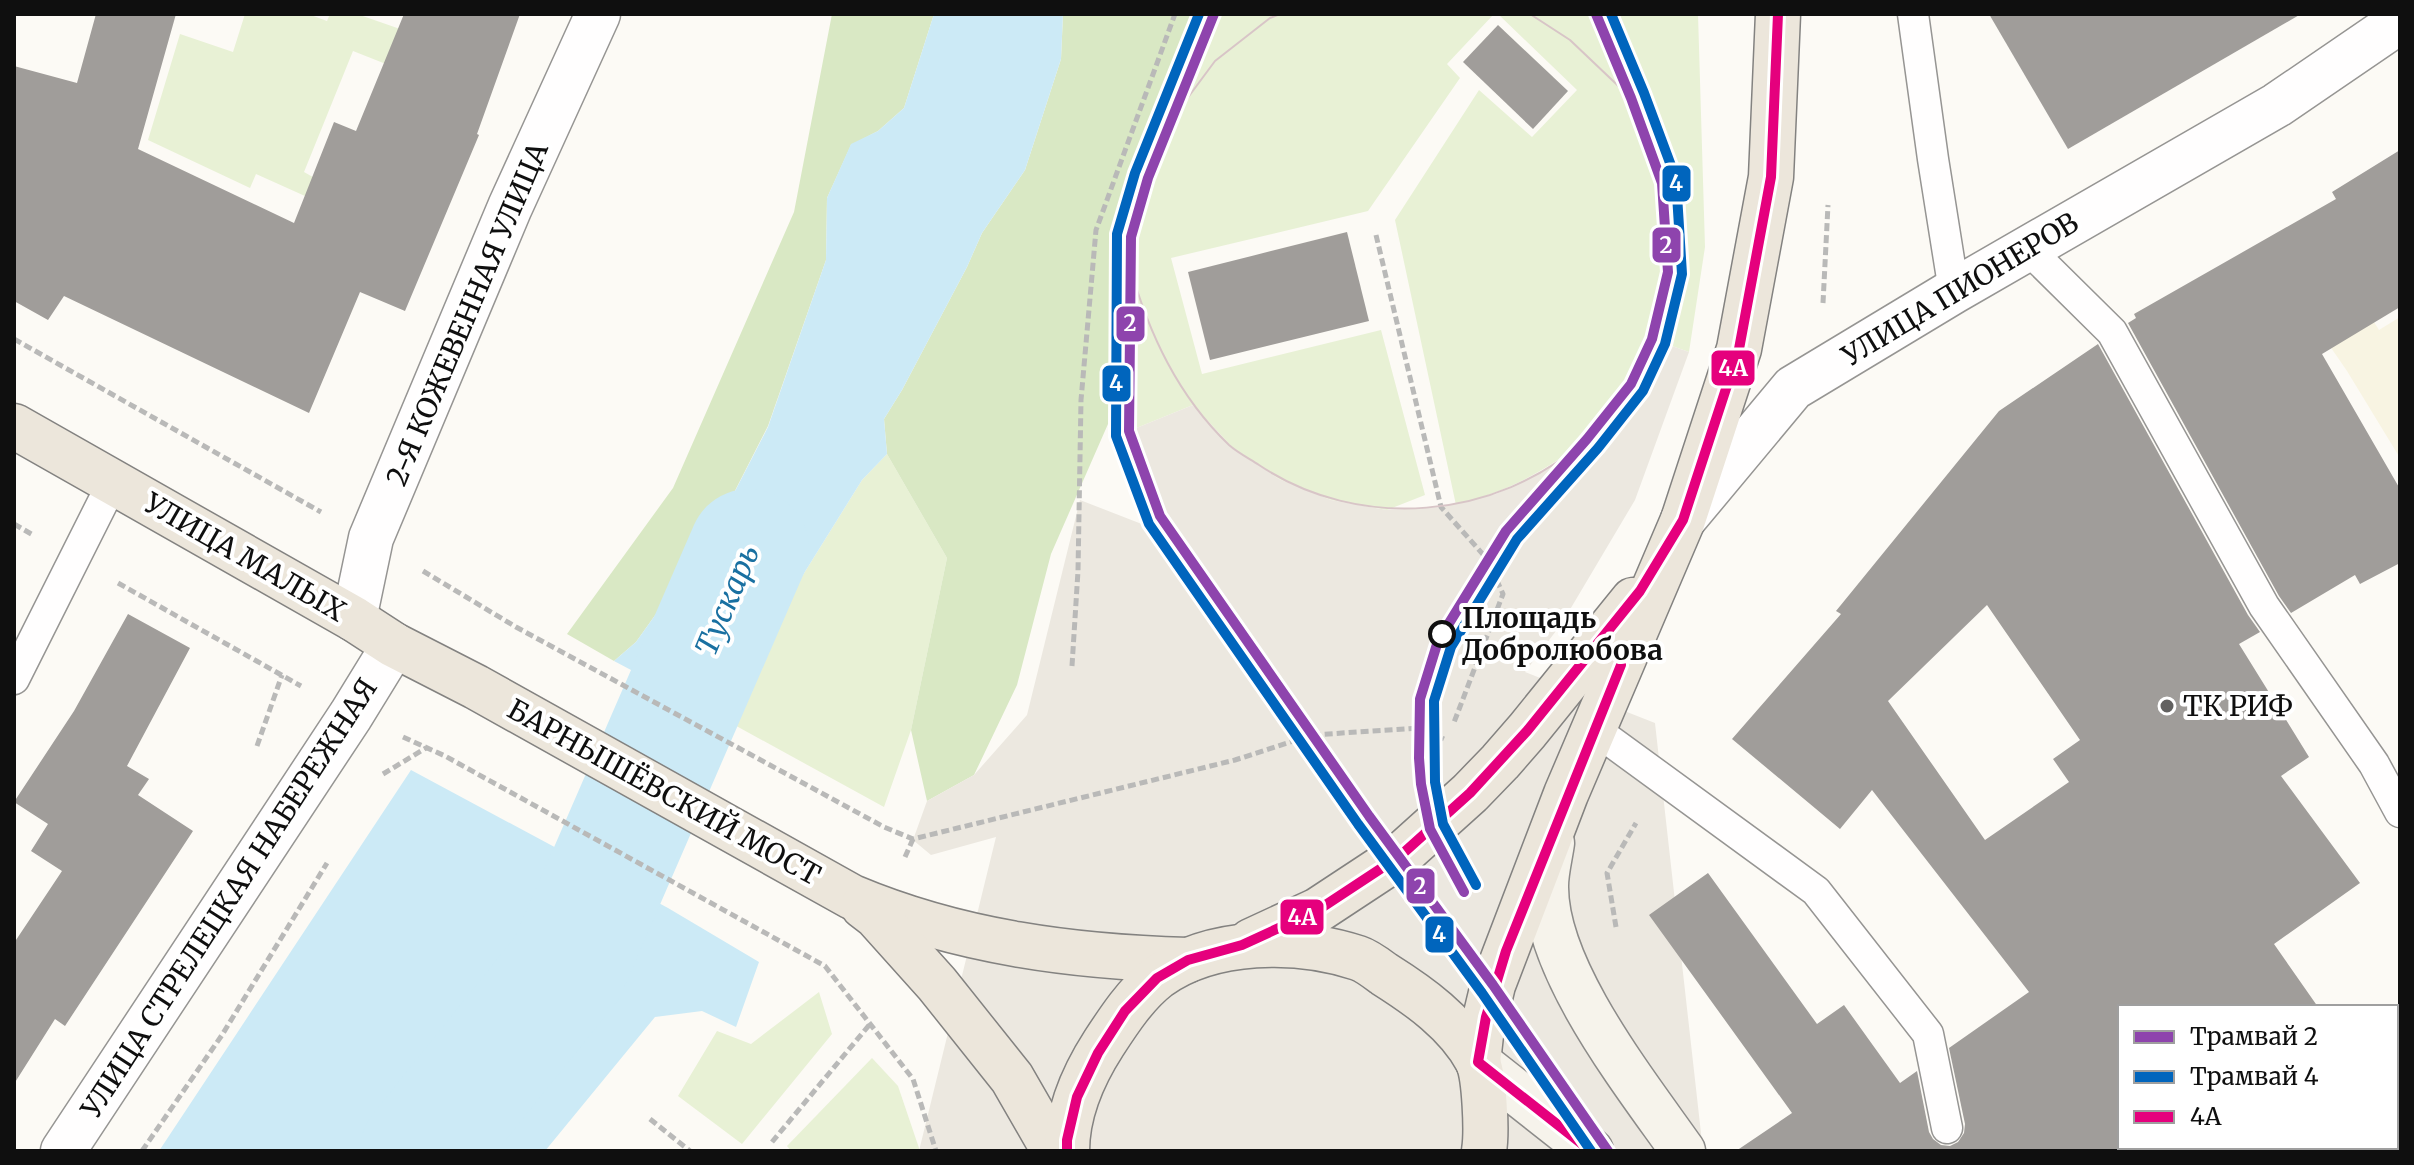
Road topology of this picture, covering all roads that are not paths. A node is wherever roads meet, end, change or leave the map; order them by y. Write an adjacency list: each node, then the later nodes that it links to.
1 (598, 14): 10 (street, 2-Я КОЖЕВЕННАЯ УЛИЦА)
2 (1778, 14): 9 (main road)
3 (1913, 14): 6 (lane)
4 (2400, 21): 5 (street, УЛИЦА ПИОНЕРОВ)
5 (2027, 248): 6 (street, УЛИЦА ПИОНЕРОВ); 15 (lane)
6 (1954, 291): 9 (street, УЛИЦА ПИОНЕРОВ)
7 (14, 426): 8 (main road, УЛИЦА МАЛЫХ)
8 (113, 482): 10 (main road, УЛИЦА МАЛЫХ); 12 (lane)
9 (1683, 520): 14 (main road); 18 (main road)
10 (354, 619): 11 (main road, УЛИЦА МАЛЫХ)
11 (394, 645): 13 (main road, УЛИЦА МАЛЫХ); 22 (street, УЛИЦА СТРЕЛЕЦКАЯ НАБЕРЕЖНАЯ)
12 (14, 679)
13 (476, 687): 17 (main road, БАРНЫШЁВСКИЙ МОСТ)
14 (1594, 729): 16 (main road); 21 (lane)
15 (2400, 812)
16 (1554, 826): 20 (main road); 27 (main road)
17 (852, 897): 19 (main road); 23 (main road)
18 (1242, 945): 19 (main road); 20 (main road)
19 (1188, 960): 24 (main road)
20 (1478, 1062): 25 (main road); 26 (main road)
21 (1947, 1128)
22 (63, 1151)
23 (1054, 1151)
24 (1067, 1151)
25 (1484, 1151)
26 (1591, 1151)
27 (1683, 1151)

